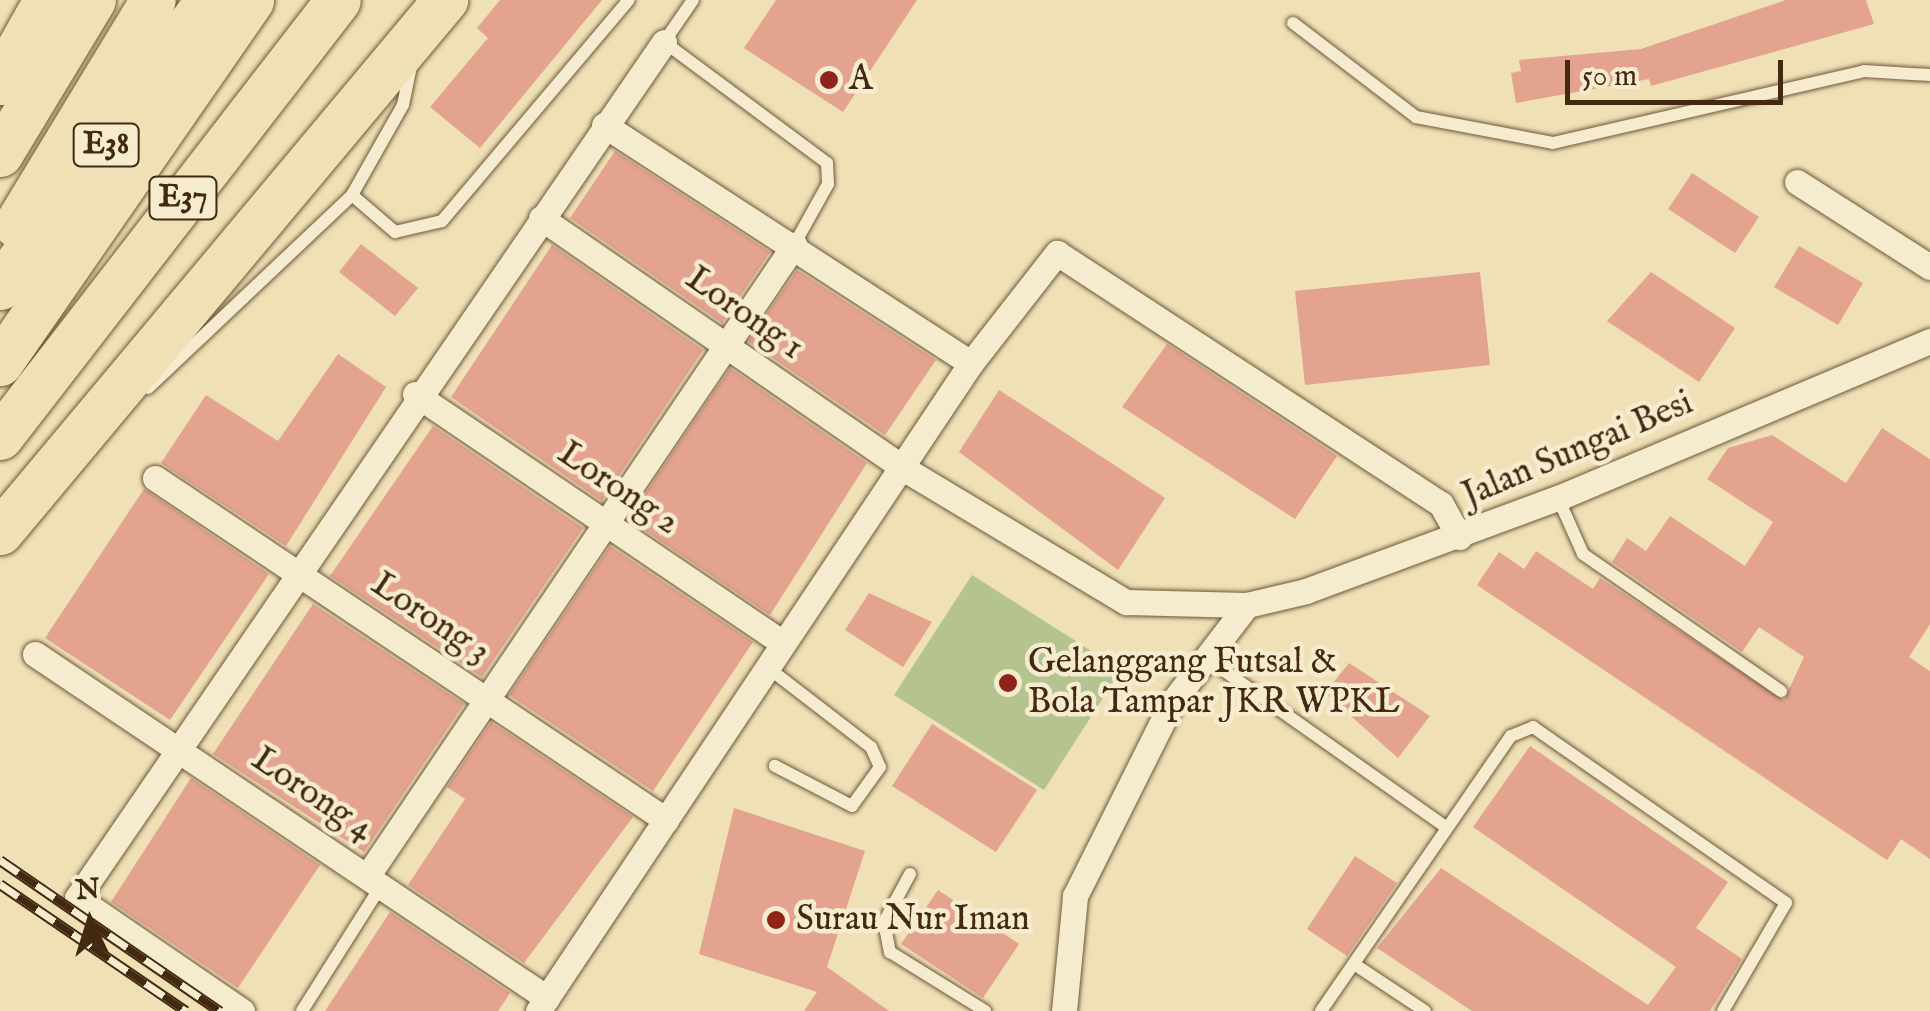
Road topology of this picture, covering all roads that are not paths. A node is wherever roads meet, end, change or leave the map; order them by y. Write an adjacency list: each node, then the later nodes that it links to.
1 (46, 0): 14 (highway)
2 (93, 0): 16 (highway)
3 (153, 0): 21 (highway)
4 (208, 0): 23 (highway, E38)
5 (250, 0): 26 (highway, E38)
6 (338, 0): 31 (highway, E37)
7 (444, 0): 11 (highway)
8 (629, 0): 18 (lane)
9 (693, 0): 12 (lane)
10 (1293, 23): 13 (lane)
11 (412, 39): 18 (lane); 36 (highway)
12 (664, 42): 15 (street); 20 (lane)
13 (1930, 76)
14 (0, 82)
15 (604, 126): 19 (street); 20 (street)
16 (0, 154)
17 (1797, 182): 22 (street)
18 (352, 194): 29 (lane)
19 (540, 218): 25 (street, Lorong 1); 28 (street)
20 (794, 245): 25 (street); 27 (street)
21 (0, 252)
22 (1930, 268)
23 (0, 287)
24 (1930, 341): 34 (street, Jalan Sungai Besi)
25 (726, 343): 32 (street, Lorong 1); 35 (street)
26 (0, 363)
27 (971, 363): 32 (street); 37 (street)
28 (414, 394): 35 (street, Lorong 2); 38 (street)
29 (133, 405)
30 (120, 419): 36 (lane)
31 (0, 437)
32 (906, 470): 39 (street, Jalan Sungai Besi); 40 (street)
33 (155, 478): 38 (street, Lorong 3)
34 (1558, 498): 37 (street, Jalan Sungai Besi); 44 (lane)
35 (604, 522): 40 (street, Lorong 2); 45 (street)
36 (1, 530)
37 (1459, 537): 39 (street, Jalan Sungai Besi)
38 (299, 572): 45 (street, Lorong 3); 46 (street)
39 (1247, 605): 42 (street)
40 (783, 642): 43 (street)
41 (35, 654): 46 (street, Lorong 4)
42 (1209, 660): 49 (lane); 57 (street)
43 (766, 667): 47 (lane); 48 (street)
44 (1781, 691)
45 (484, 698): 48 (street, Lorong 3); 51 (street)
46 (182, 751): 51 (street, Lorong 4); 54 (street)
47 (774, 766)
48 (666, 820): 53 (street)
49 (1446, 827): 52 (lane); 60 (lane)
50 (910, 874): 56 (lane)
51 (375, 881): 53 (street, Lorong 4); 55 (lane)
52 (1354, 964): 58 (lane); 59 (lane)
53 (543, 1007)
54 (242, 1011)
55 (302, 1011)
56 (985, 1011)
57 (1064, 1011)
58 (1321, 1011)
59 (1425, 1011)
60 (1724, 1011)

